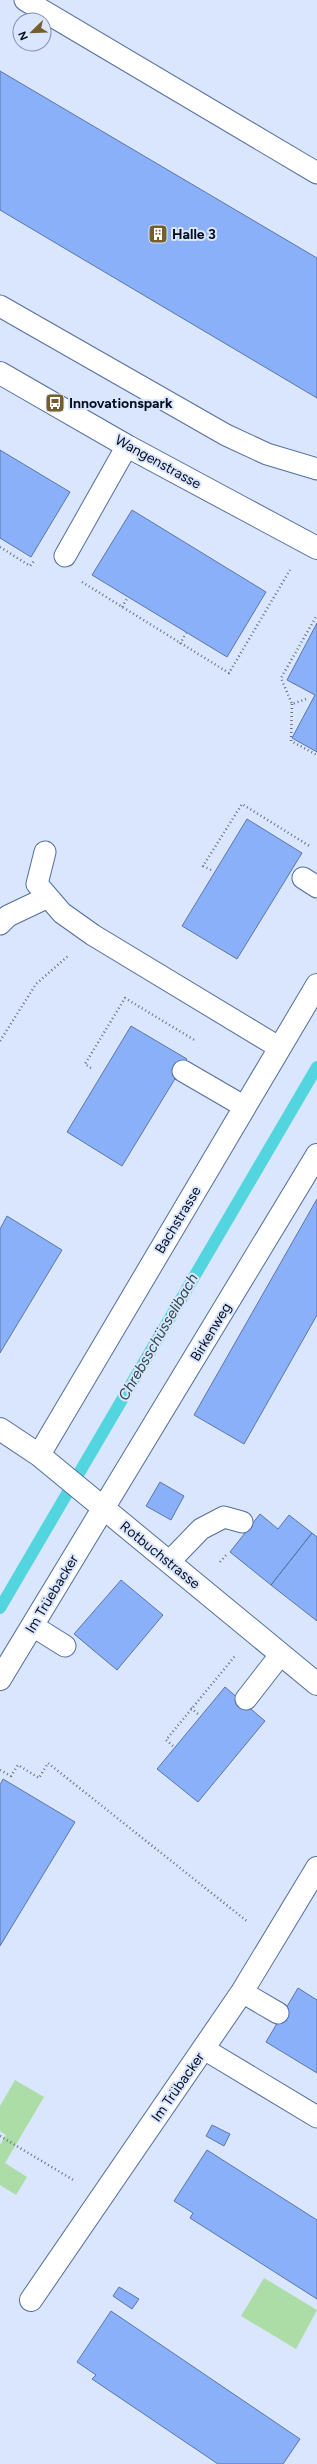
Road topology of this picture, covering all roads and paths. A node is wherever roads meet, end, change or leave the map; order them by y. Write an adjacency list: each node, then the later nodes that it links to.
1 (25, 0): 2 (lane)
2 (317, 173)
3 (0, 306): 6 (lane)
4 (0, 373): 5 (street, Wangenstrasse)
5 (127, 446): 8 (street, Wangenstrasse); 9 (lane)
6 (317, 469)
7 (0, 547): 10 (path)
8 (317, 548)
9 (65, 556)
10 (28, 564)
11 (294, 564): 17 (path)
12 (84, 583): 14 (path)
13 (128, 597): 14 (path)
14 (122, 607): 17 (path)
15 (317, 615): 19 (path)
16 (186, 632): 17 (path)
17 (180, 644)
18 (306, 699): 19 (path)
19 (292, 704): 20 (path)
20 (317, 755)
21 (317, 850): 23 (path)
22 (45, 852): 24 (lane)
23 (211, 870)
24 (48, 897): 25 (lane); 26 (lane)
25 (0, 924)
26 (93, 935): 28 (path); 30 (lane)
27 (317, 986): 30 (street, Bachstrasse)
28 (0, 1041)
29 (198, 1042): 31 (path)
30 (280, 1048): 33 (street, Bachstrasse)
31 (90, 1068)
32 (183, 1071): 33 (lane)
33 (245, 1107): 36 (street, Bachstrasse)
34 (317, 1155): 37 (street, Birkenweg)
35 (0, 1429): 36 (street, Rotbuchstrasse)
36 (46, 1460): 37 (street, Rotbuchstrasse)
37 (96, 1502): 41 (street, Rotbuchstrasse); 42 (street, Im Trüebacker)
38 (242, 1522): 41 (lane)
39 (228, 1553): 40 (path)
40 (222, 1560)
41 (170, 1562): 45 (street, Rotbuchstrasse)
42 (33, 1626): 43 (lane); 46 (street, Im Trüebacker)
43 (65, 1646)
44 (237, 1654): 49 (path)
45 (281, 1654): 47 (street, Rotbuchstrasse); 48 (lane)
46 (0, 1679)
47 (317, 1684)
48 (246, 1699)
49 (192, 1708): 50 (path); 51 (path)
50 (198, 1714)
51 (173, 1746)
52 (0, 1770): 54 (path)
53 (317, 1868): 55 (street, Im Trübacker)
54 (253, 1926)
55 (242, 1992): 56 (lane); 57 (street, Im Trübacker)
56 (278, 2013)
57 (204, 2049): 58 (lane); 61 (street, Im Trübacker)
58 (317, 2117)
59 (0, 2136): 60 (path)
60 (81, 2184)
61 (31, 2300)

